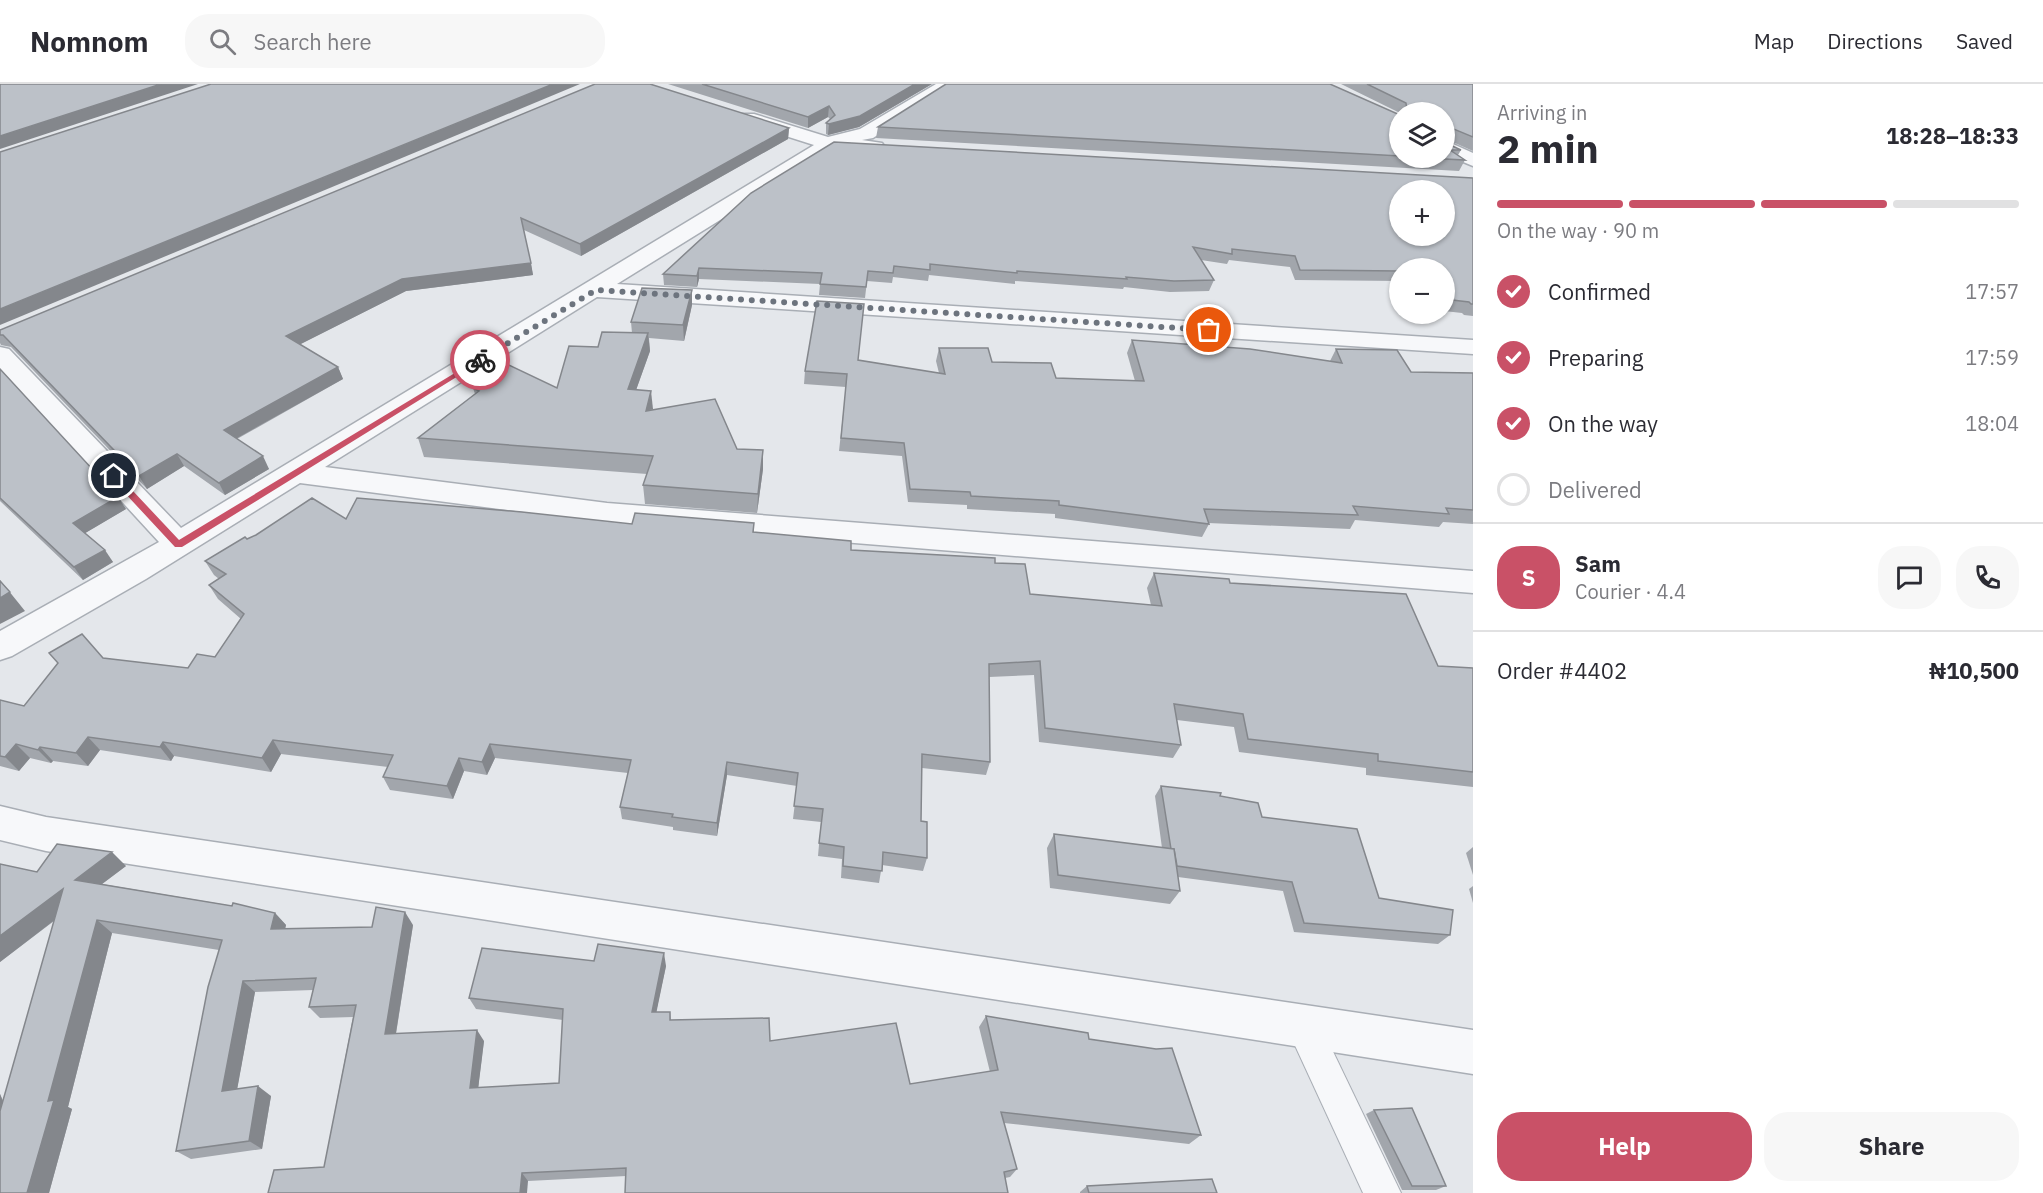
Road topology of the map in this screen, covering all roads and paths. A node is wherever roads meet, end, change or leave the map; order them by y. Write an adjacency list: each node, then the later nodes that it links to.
1 (948, 84): 3 (street)
2 (731, 112): 3 (street)
3 (829, 144): 4 (street); 7 (street)
4 (901, 148)
5 (1455, 158): 6 (street)
6 (1469, 173)
7 (596, 290): 8 (street); 10 (street)
8 (1473, 347)
9 (0, 354): 11 (street)
10 (296, 473): 11 (street); 12 (street)
11 (178, 545): 13 (street)
12 (1473, 582)
13 (0, 646)
14 (0, 823): 15 (street)
15 (1303, 1026): 16 (street); 17 (lane)
16 (1473, 1052)
17 (1382, 1193)

